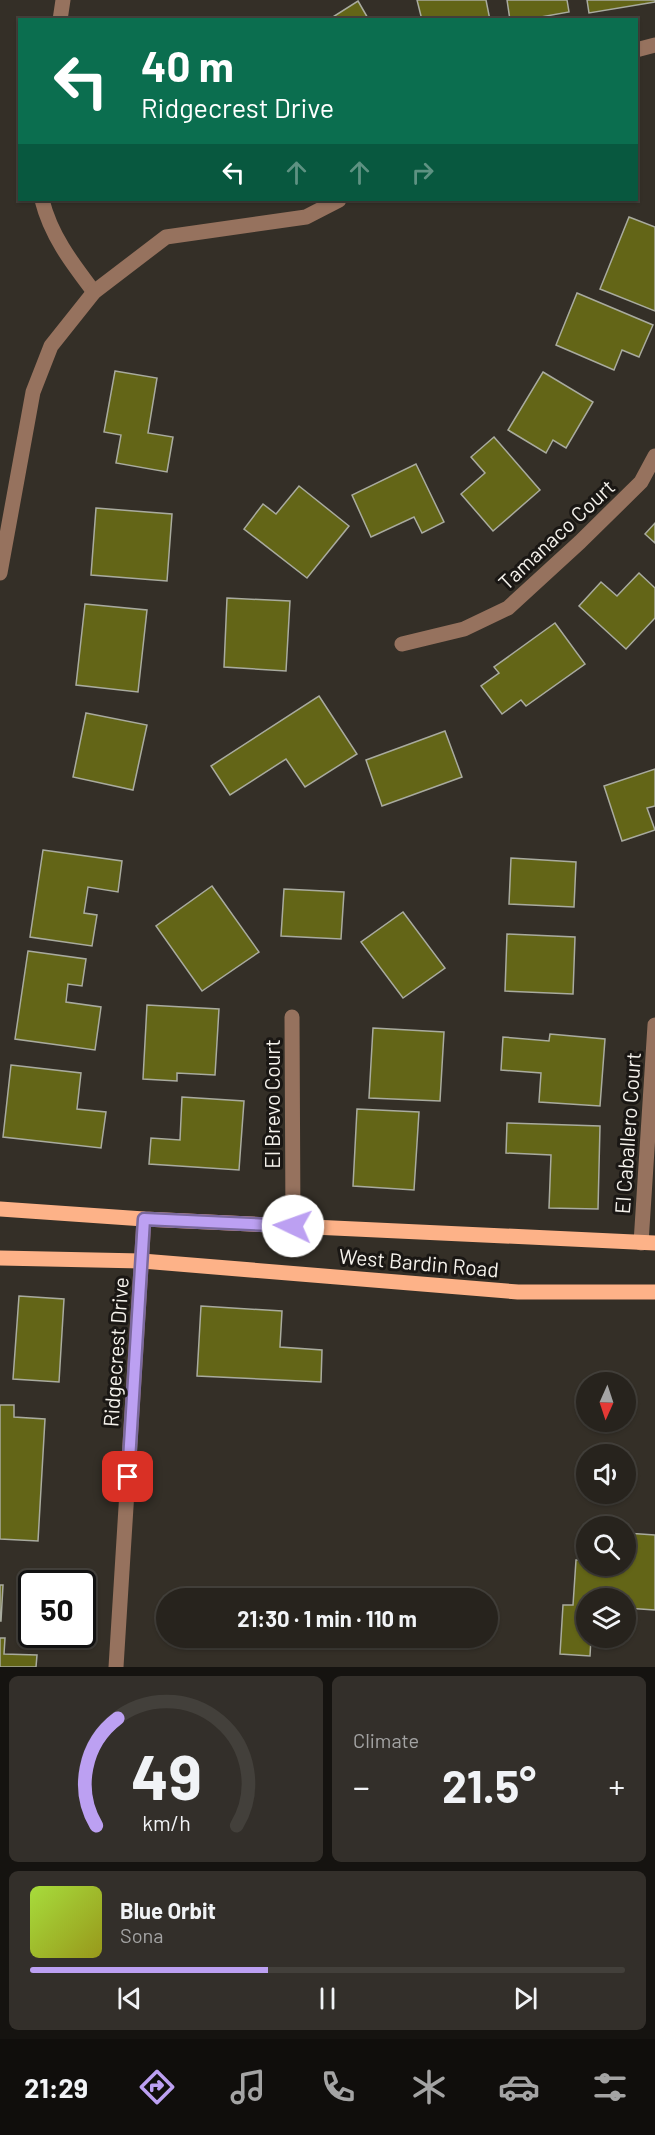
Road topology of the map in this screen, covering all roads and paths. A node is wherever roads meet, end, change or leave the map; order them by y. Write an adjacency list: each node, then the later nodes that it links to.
1 (63, 0): 2 (street)
2 (60, 18)
3 (655, 45): 4 (street)
4 (638, 49)
5 (42, 201): 7 (street)
6 (337, 201): 7 (street)
7 (94, 292): 9 (street)
8 (655, 456): 10 (street, Tamanaco Court)
9 (0, 573)
10 (402, 644)
11 (292, 1017): 15 (street, El Brevo Court)
12 (655, 1025): 16 (street, El Caballero Court)
13 (0, 1209): 14 (main road, West Bardin Road)
14 (144, 1219): 15 (main road, West Bardin Road); 18 (street, Ridgecrest Drive)
15 (293, 1226): 16 (main road, West Bardin Road)
16 (648, 1243)
17 (0, 1258): 18 (main road, West Bardin Road)
18 (142, 1261): 19 (main road, West Bardin Road); 20 (street, Ridgecrest Drive)
19 (655, 1292)
20 (116, 1667)

